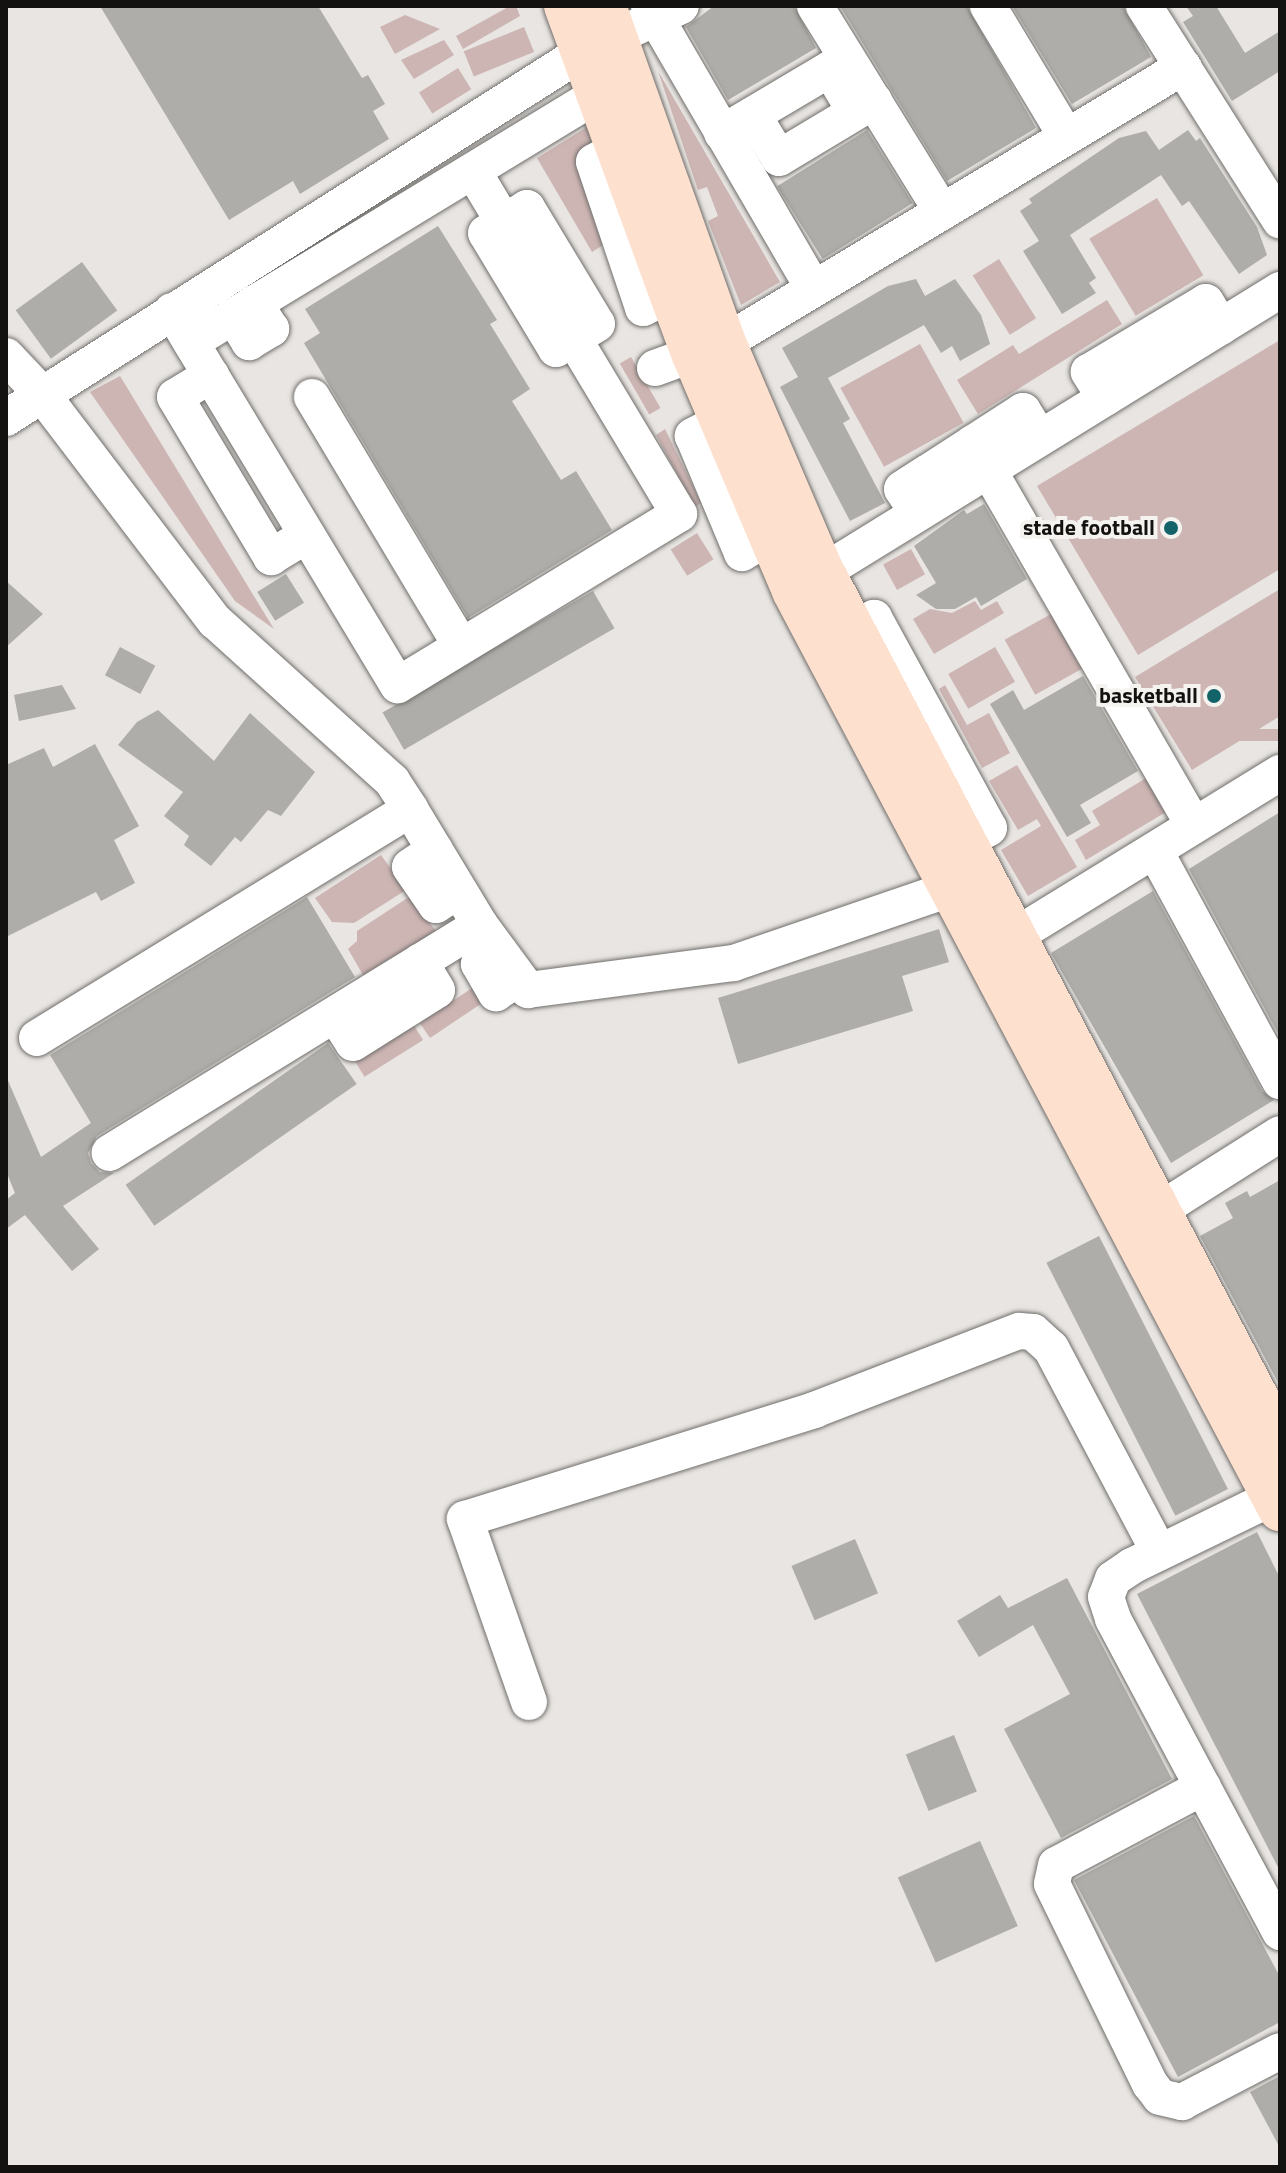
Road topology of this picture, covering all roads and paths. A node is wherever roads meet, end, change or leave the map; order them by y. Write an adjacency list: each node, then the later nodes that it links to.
1 (566, 6): 6 (street)
2 (815, 6): 9 (street)
3 (988, 6): 12 (street)
4 (1144, 6): 7 (street)
5 (662, 11): 6 (street); 11 (street)
6 (601, 31): 19 (street); 22 (street); 22 (street)
7 (1183, 67): 12 (street); 15 (street)
8 (583, 104): 13 (street)
9 (865, 107): 10 (street); 10 (street); 14 (street)
10 (753, 115): 11 (street)
11 (722, 133): 17 (street)
12 (1066, 136): 14 (street)
13 (473, 171): 16 (street); 21 (street)
14 (942, 212): 17 (street)
15 (1280, 220)
16 (504, 222): 20 (street); 20 (street)
17 (813, 288): 22 (street)
18 (1280, 290): 29 (street)
19 (172, 311): 21 (street); 25 (street)
20 (573, 338): 33 (street)
21 (191, 342): 24 (street)
22 (691, 355): 31 (street); 31 (street)
23 (6, 356): 25 (street)
24 (211, 375): 28 (street); 30 (street)
25 (41, 393): 27 (street); 35 (street)
26 (312, 397): 33 (street)
27 (6, 418)
28 (242, 426): 30 (street); 32 (street)
29 (980, 456): 31 (street); 36 (street)
30 (307, 535): 32 (street)
31 (808, 580): 38 (street); 39 (street)
32 (354, 612): 33 (street)
33 (461, 646)
34 (1275, 786): 36 (street)
35 (410, 809): 40 (street); 41 (street)
36 (1193, 824): 37 (street)
37 (1155, 851): 39 (street); 42 (street)
38 (953, 888): 39 (street); 40 (street)
39 (1001, 944): 45 (street)
40 (500, 951): 44 (street)
41 (37, 1038)
42 (1280, 1081)
43 (1280, 1134): 45 (street)
44 (109, 1153)
45 (1148, 1218): 46 (street); 47 (street)
46 (1280, 1442)
47 (1278, 1500): 48 (street)
48 (1159, 1552): 49 (street); 50 (street)
49 (529, 1702)
50 (1203, 1787): 51 (street); 52 (street)
51 (1280, 1932)
52 (1280, 2051)

